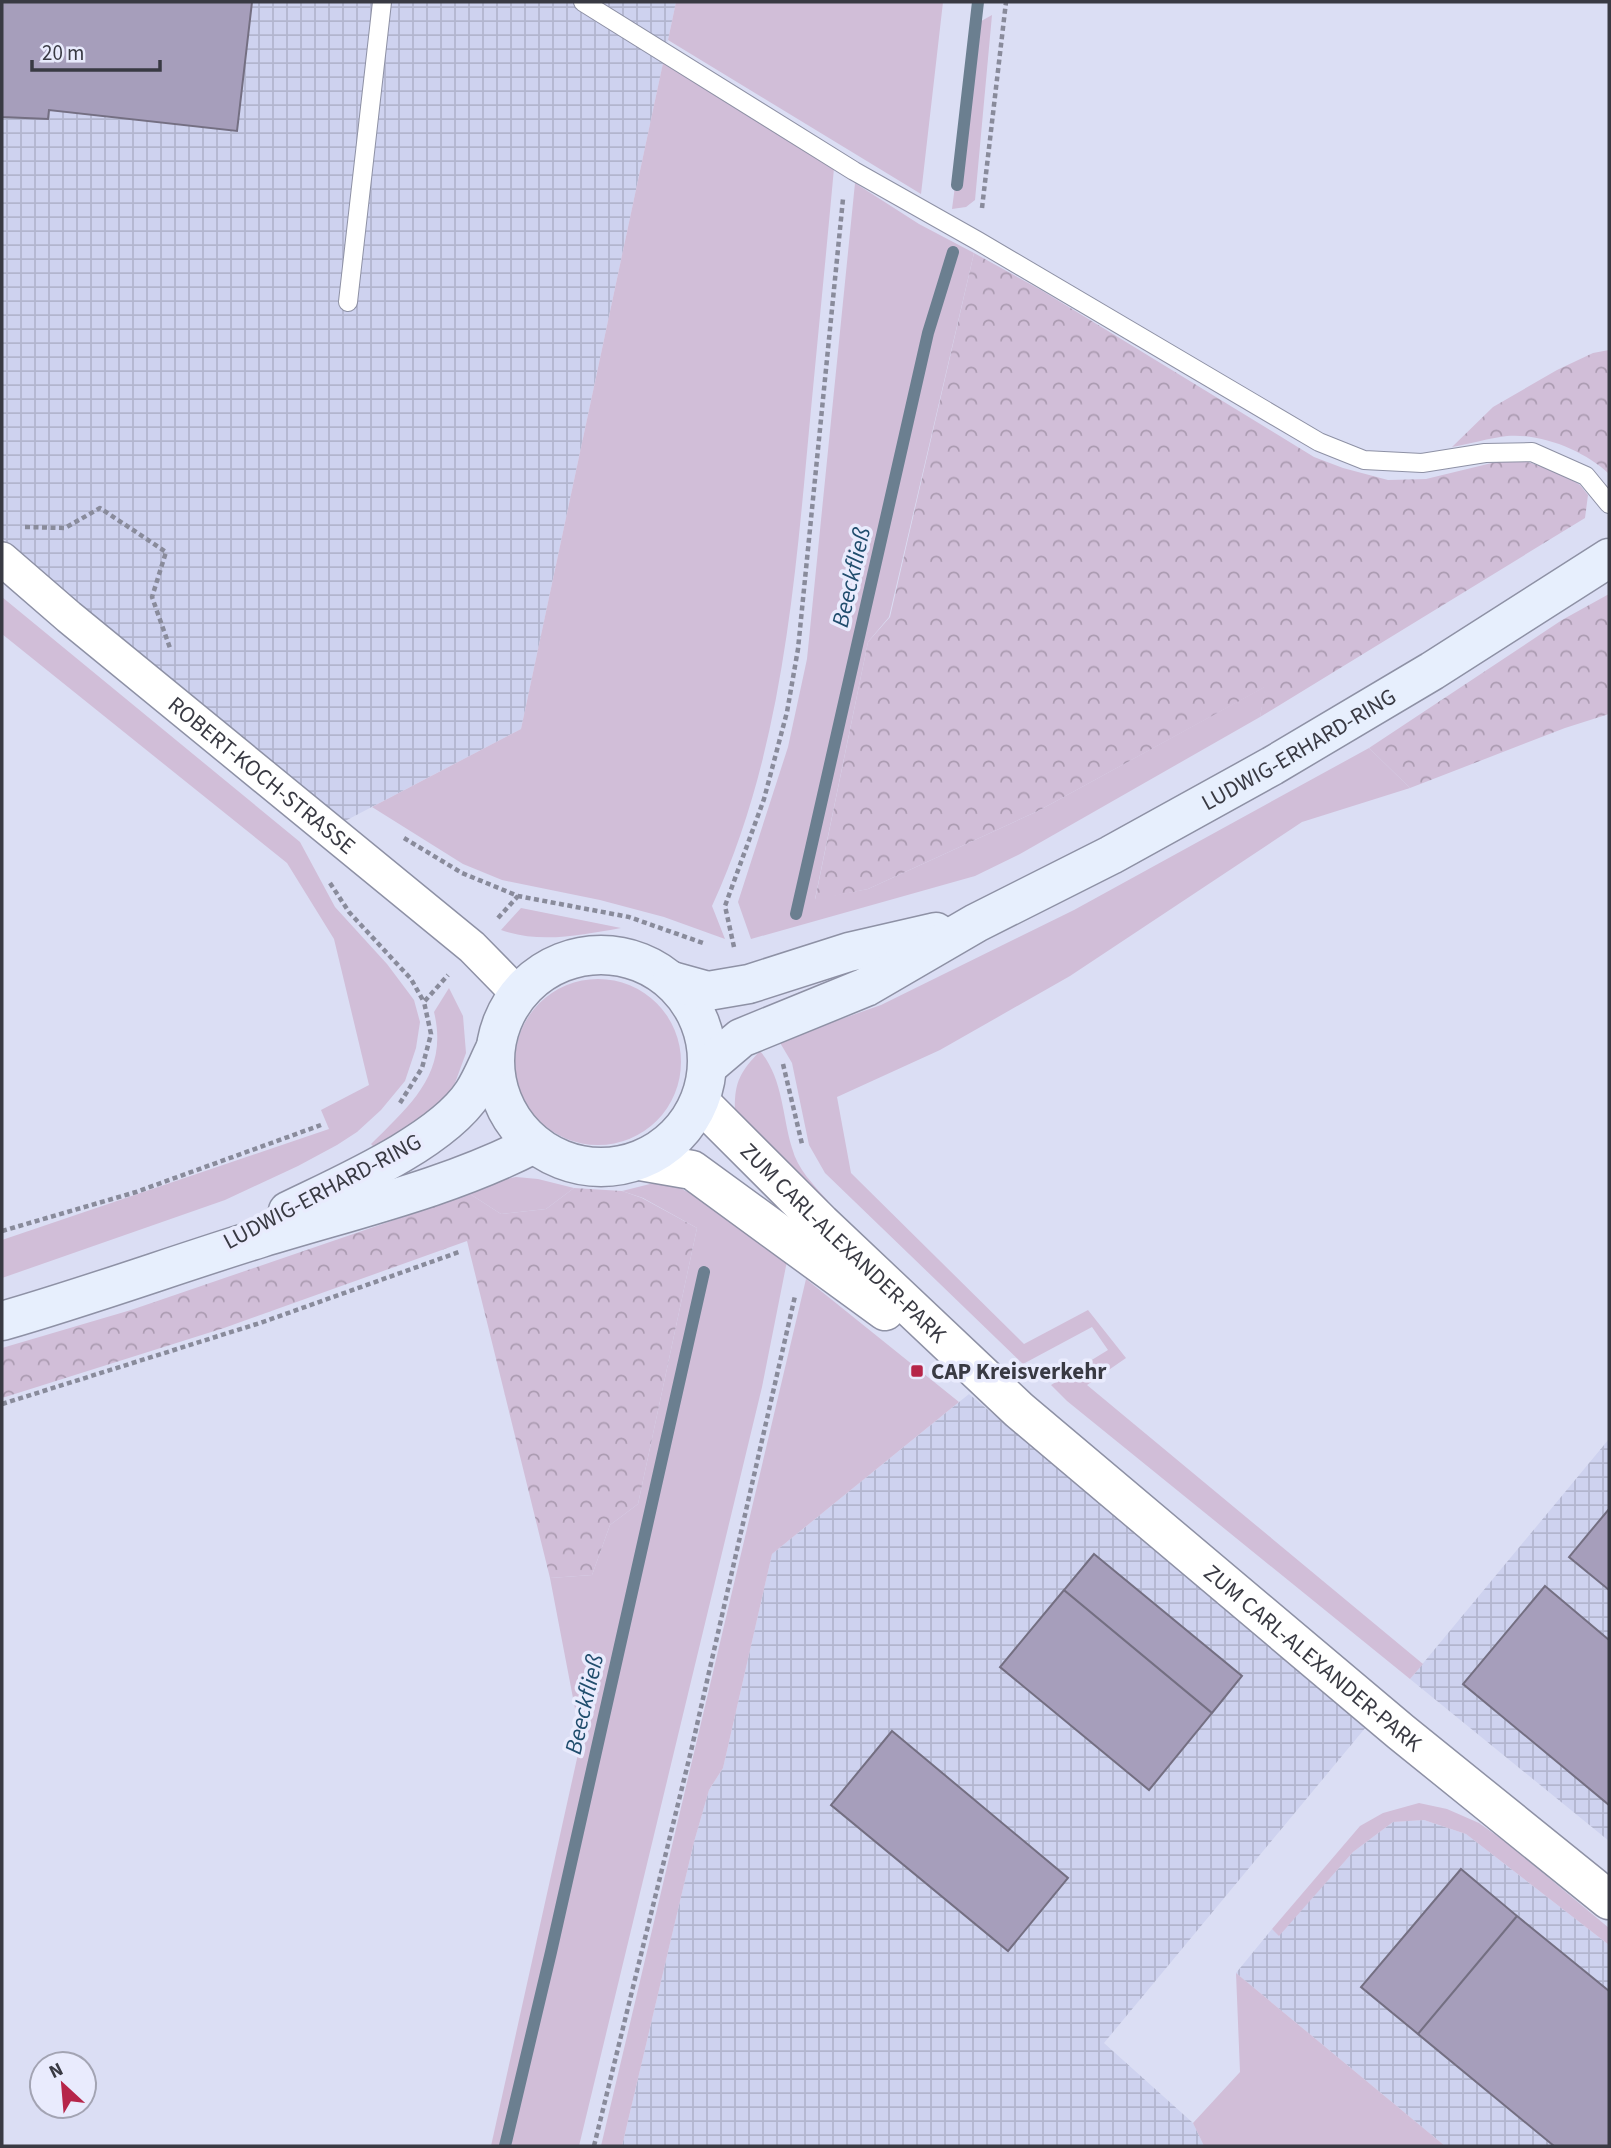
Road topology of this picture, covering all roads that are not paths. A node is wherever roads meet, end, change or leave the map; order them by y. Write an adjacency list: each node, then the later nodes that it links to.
1 (382, 2): 3 (lane)
2 (583, 2): 4 (lane)
3 (348, 302)
4 (1609, 504)
5 (1609, 558): 7 (main road, LUDWIG-ERHARD-RING)
6 (2, 559): 9 (street, ROBERT-KOCH-STRASSE)
7 (976, 923): 8 (main road, LUDWIG-ERHARD-RING); 11 (main road, LUDWIG-ERHARD-RING)
8 (673, 981): 9 (main road); 11 (main road)
9 (518, 993): 10 (main road)
10 (495, 1049): 12 (main road); 14 (main road, LUDWIG-ERHARD-RING)
11 (704, 1084): 13 (main road); 16 (street, ZUM CARL-ALEXANDER-PARK)
12 (534, 1144): 13 (main road); 14 (main road, LUDWIG-ERHARD-RING)
13 (640, 1161): 16 (street, ZUM CARL-ALEXANDER-PARK)
14 (193, 1259): 15 (main road, LUDWIG-ERHARD-RING)
15 (2, 1321)
16 (1019, 1410): 17 (street, ZUM CARL-ALEXANDER-PARK)
17 (1609, 1900)

